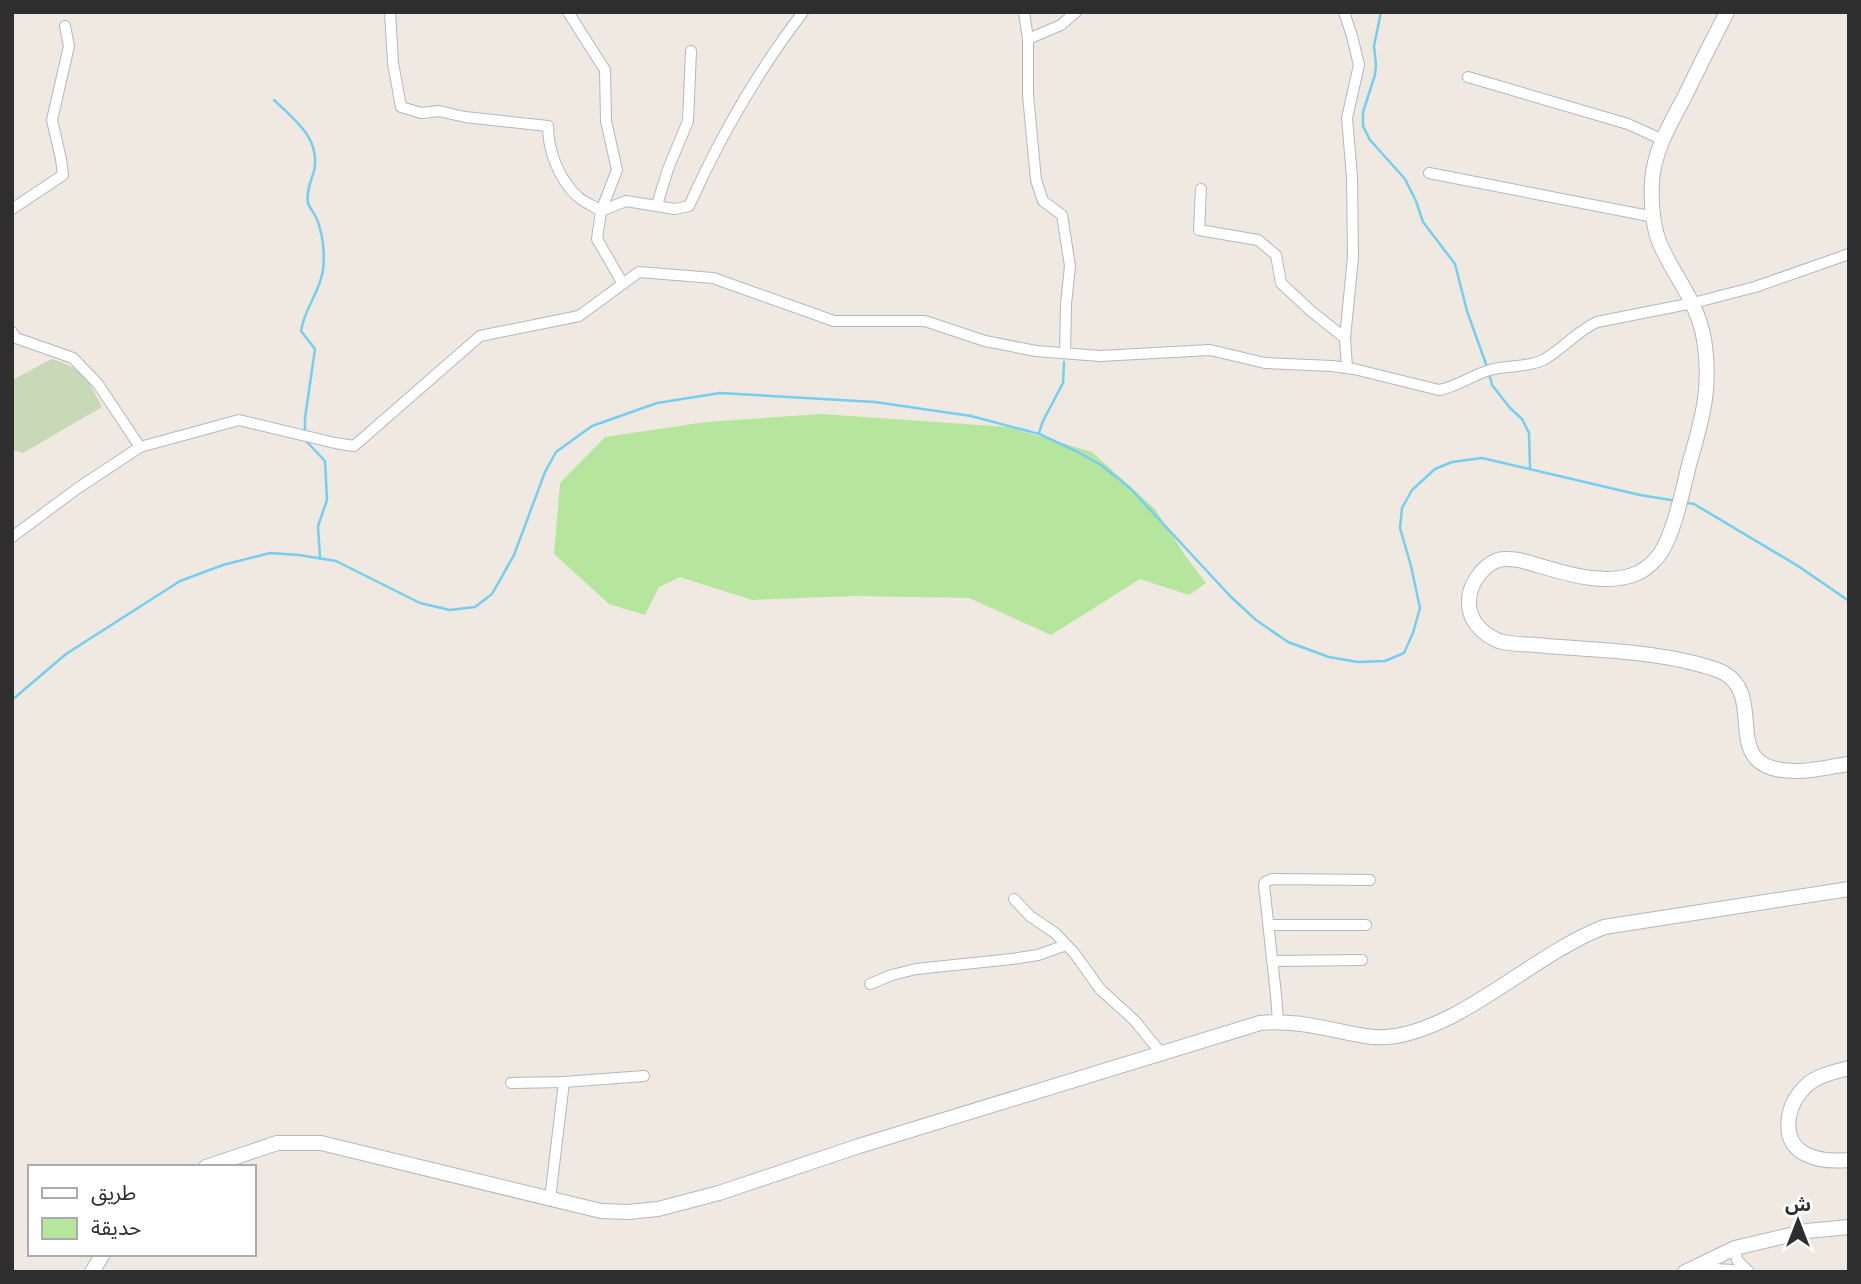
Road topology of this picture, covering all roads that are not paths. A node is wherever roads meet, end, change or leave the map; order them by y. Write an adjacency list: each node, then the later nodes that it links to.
1 (390, 12): 17 (street)
2 (568, 12): 17 (street)
3 (803, 12): 15 (street)
4 (1024, 12): 9 (street)
5 (1076, 12): 9 (street)
6 (1344, 12): 23 (street)
7 (1727, 12): 12 (street)
8 (65, 26): 16 (street)
9 (1028, 39): 24 (street)
10 (691, 51): 15 (street)
11 (1468, 77): 12 (street)
12 (1663, 140): 18 (street)
13 (1429, 173): 18 (street)
14 (1201, 190): 23 (street)
15 (657, 205): 17 (street)
16 (12, 209)
17 (601, 211): 20 (street)
18 (1654, 217): 21 (street)
19 (1849, 254): 21 (street)
20 (623, 284): 24 (street); 26 (street)
21 (1693, 303): 25 (street); 28 (street)
22 (12, 332): 26 (street)
23 (1345, 338): 25 (street)
24 (1065, 354): 25 (street)
25 (1347, 368)
26 (139, 447): 27 (street)
27 (12, 537)
28 (1849, 764)
29 (1370, 880): 32 (street)
30 (1849, 889): 38 (street)
31 (1014, 899): 34 (street)
32 (1269, 925): 33 (street); 36 (street)
33 (1366, 925)
34 (1066, 944): 37 (street); 39 (street)
35 (1362, 960): 36 (street)
36 (1273, 961): 38 (street)
37 (870, 984)
38 (1278, 1021): 39 (street)
39 (1161, 1053): 46 (street)
40 (1849, 1068): 44 (street)
41 (644, 1076): 42 (street)
42 (564, 1082): 43 (street); 46 (street)
43 (511, 1083)
44 (1849, 1160)
45 (212, 1165): 46 (street)
46 (550, 1199)
47 (1849, 1227): 48 (street)
48 (1735, 1248): 50 (street); 52 (street)
49 (102, 1256): 51 (street)
50 (1686, 1271): 52 (street)
51 (92, 1272)
52 (1748, 1272)

